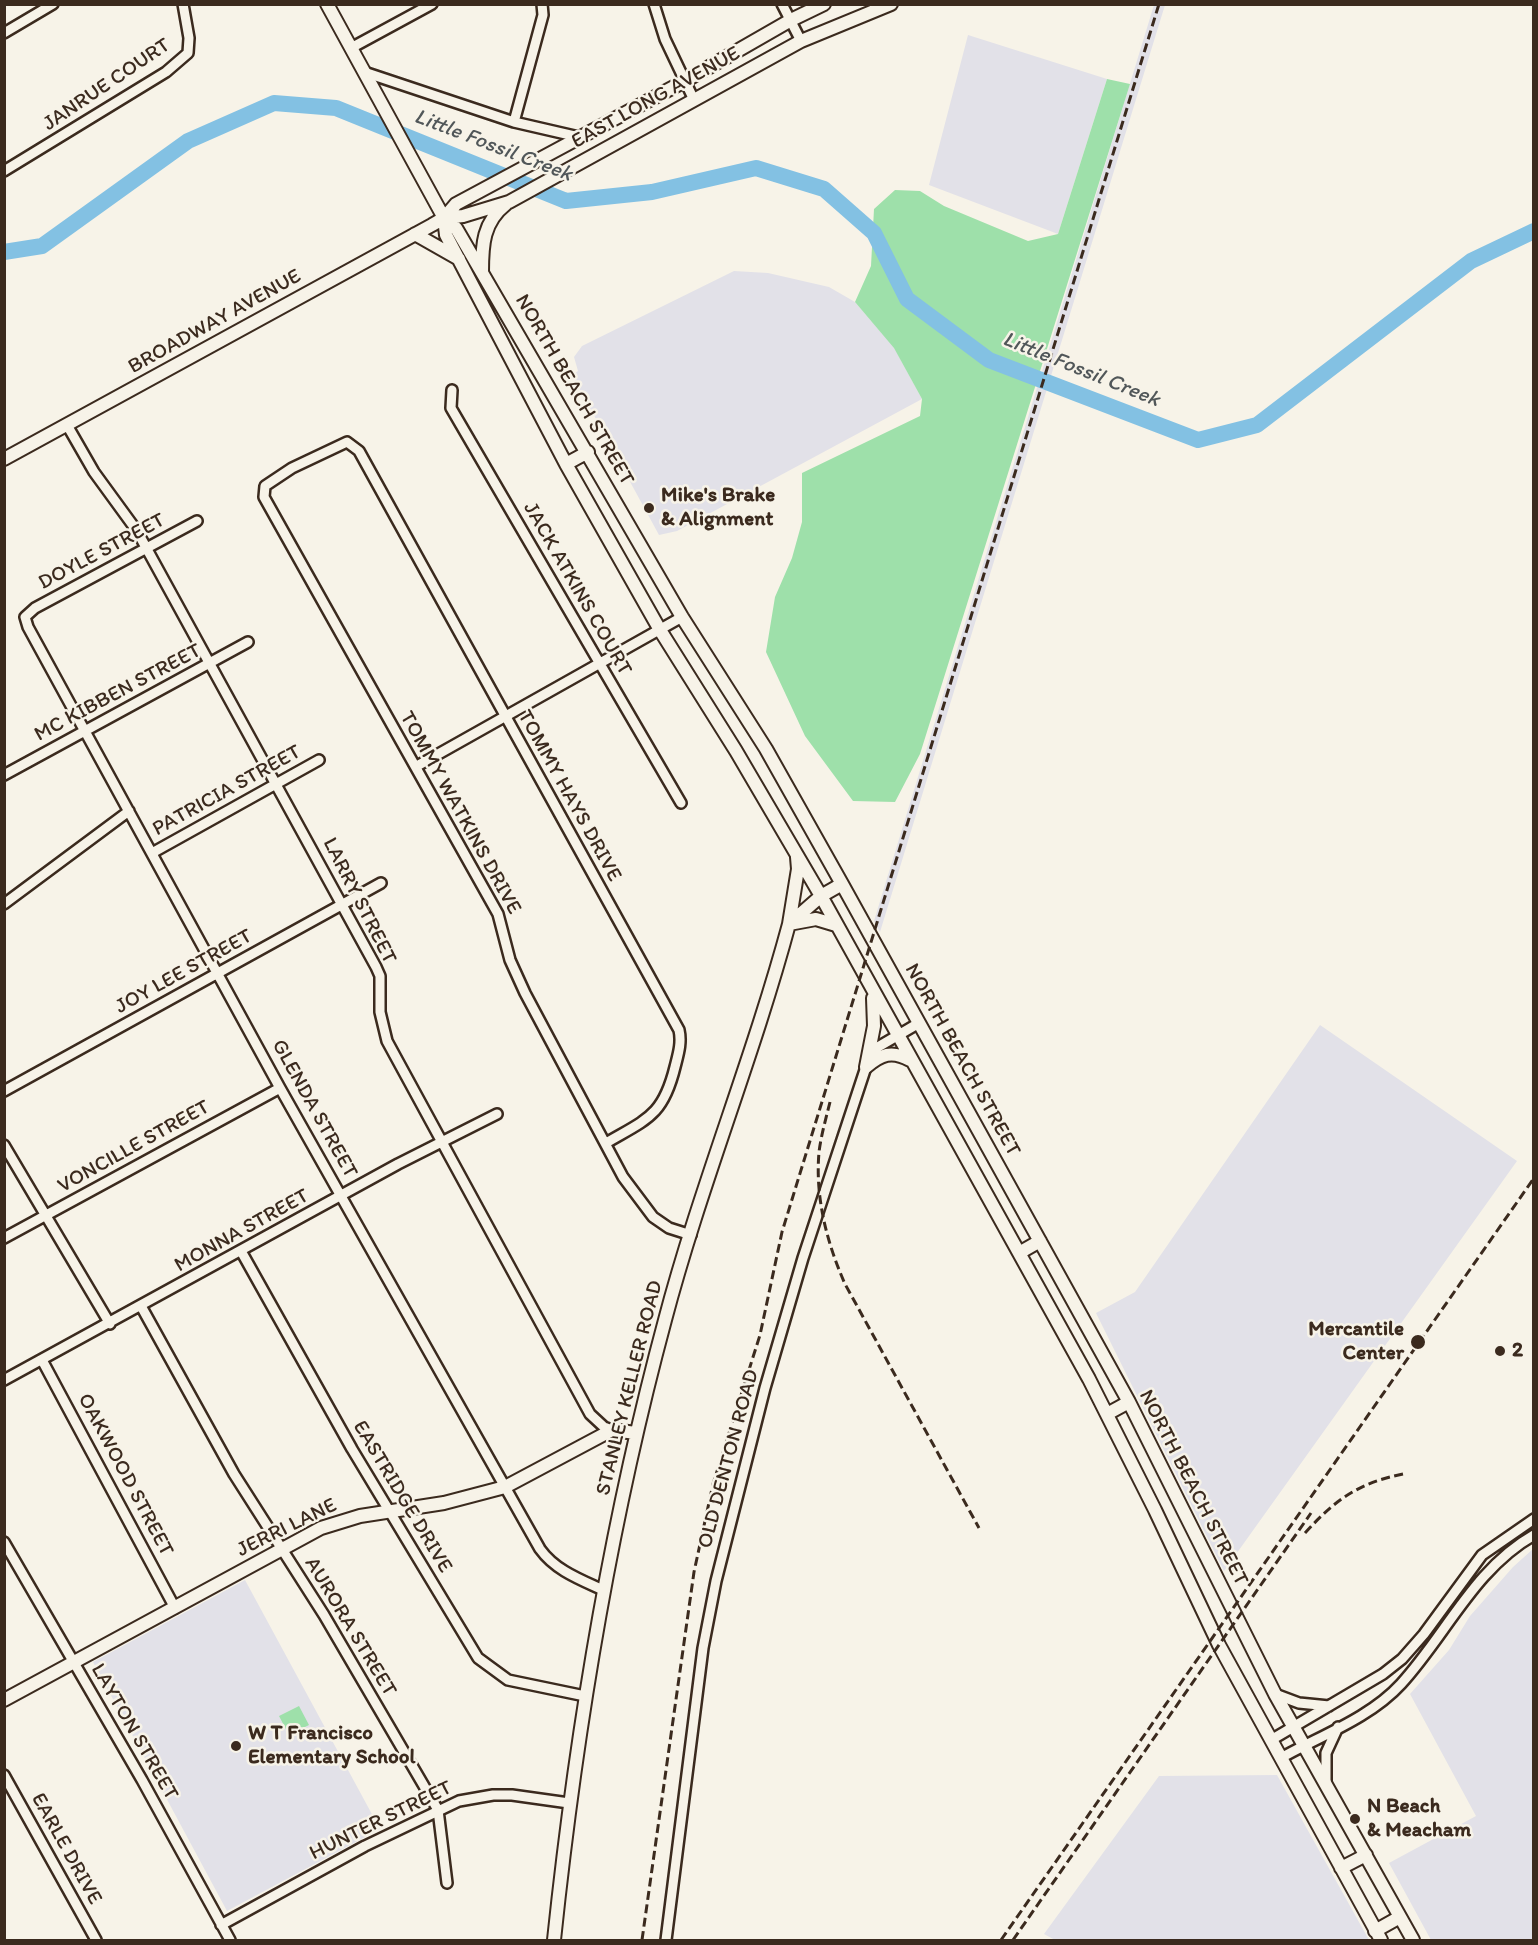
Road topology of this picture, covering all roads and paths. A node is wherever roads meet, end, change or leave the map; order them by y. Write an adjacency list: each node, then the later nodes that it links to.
1 (53, 4): 11 (street)
2 (183, 4): 19 (street, JANRUE COURT)
3 (327, 4): 13 (main road, NORTH BEACH STREET)
4 (432, 4): 13 (street)
5 (542, 4): 17 (street)
6 (654, 4): 15 (street)
7 (782, 4): 10 (street)
8 (824, 4): 10 (main road, EAST LONG AVENUE)
9 (891, 4): 12 (main road, EAST LONG AVENUE)
10 (791, 20): 12 (street); 15 (main road, EAST LONG AVENUE)
11 (4, 33)
12 (801, 41): 16 (main road, EAST LONG AVENUE)
13 (351, 48): 14 (main road, NORTH BEACH STREET)
14 (364, 72): 17 (street); 21 (main road, NORTH BEACH STREET)
15 (683, 82): 16 (street); 18 (main road, EAST LONG AVENUE)
16 (694, 100): 20 (main road, EAST LONG AVENUE)
17 (514, 122): 18 (street)
18 (579, 137): 21 (main road, EAST LONG AVENUE)
19 (4, 171)
20 (510, 202): 21 (main road, EAST LONG AVENUE); 24 (main road)
21 (444, 219): 22 (main road, BROADWAY AVENUE); 23 (main road, NORTH BEACH STREET); 24 (main road, NORTH BEACH STREET)
22 (415, 234): 23 (main road); 26 (main road, BROADWAY AVENUE)
23 (459, 259): 30 (main road, NORTH BEACH STREET)
24 (482, 273): 28 (main road, NORTH BEACH STREET)
25 (452, 390): 37 (street, JACK ATKINS COURT)
26 (67, 425): 29 (main road, BROADWAY AVENUE); 32 (street, LARRY STREET)
27 (359, 451): 39 (street, TOMMY HAYS DRIVE); 42 (street, TOMMY WATKINS DRIVE)
28 (588, 452): 30 (main road); 34 (main road, NORTH BEACH STREET)
29 (4, 459)
30 (566, 464): 35 (main road, NORTH BEACH STREET)
31 (197, 520): 32 (street, DOYLE STREET)
32 (146, 548): 33 (street, DOYLE STREET); 38 (street, LARRY STREET)
33 (25, 617): 40 (street, GLENDA STREET)
34 (682, 617): 35 (street); 50 (main road, NORTH BEACH STREET)
35 (660, 630): 37 (street); 48 (main road, NORTH BEACH STREET)
36 (248, 642): 38 (street, MC KIBBEN STREET)
37 (598, 663): 39 (street); 45 (street, JACK ATKINS COURT)
38 (211, 664): 40 (street, MC KIBBEN STREET); 44 (street, LARRY STREET)
39 (504, 716): 42 (street); 66 (street, TOMMY HAYS DRIVE)
40 (84, 731): 43 (street, MC KIBBEN STREET); 46 (street, GLENDA STREET)
41 (320, 760): 44 (street, PATRICIA STREET)
42 (417, 766): 66 (street, TOMMY WATKINS DRIVE)
43 (4, 775)
44 (277, 784): 47 (street, PATRICIA STREET); 53 (street, LARRY STREET)
45 (681, 803)
46 (129, 811): 47 (street, GLENDA STREET); 52 (street, PATRICIA STREET)
47 (152, 853): 56 (street, GLENDA STREET)
48 (797, 856): 51 (main road, NORTH BEACH STREET); 54 (main road, STANLEY KELLER ROAD)
49 (381, 883): 53 (street, JOY LEE STREET)
50 (842, 884): 51 (main road); 58 (main road, NORTH BEACH STREET)
51 (821, 896): 54 (main road); 55 (main road, NORTH BEACH STREET)
52 (4, 904)
53 (343, 904): 56 (street, JOY LEE STREET); 65 (street, LARRY STREET)
54 (789, 924): 55 (main road); 70 (main road, STANLEY KELLER ROAD)
55 (836, 924): 57 (main road, NORTH BEACH STREET)
56 (219, 974): 62 (street, GLENDA STREET); 63 (street, JOY LEE STREET)
57 (873, 993): 59 (main road, NORTH BEACH STREET); 61 (main road)
58 (920, 1023): 59 (street, OLD DENTON ROAD); 72 (main road, NORTH BEACH STREET)
59 (897, 1036): 60 (main road, NORTH BEACH STREET); 61 (street, OLD DENTON ROAD)
60 (910, 1060): 61 (main road); 74 (main road, NORTH BEACH STREET)
61 (866, 1067): 114 (street, OLD DENTON ROAD)
62 (280, 1088): 68 (street, GLENDA STREET); 69 (street, VONCILLE STREET)
63 (4, 1091)
64 (497, 1114): 65 (street, MONNA STREET)
65 (441, 1142): 68 (street, MONNA STREET); 81 (street, LARRY STREET)
66 (606, 1143): 70 (street, TOMMY WATKINS DRIVE)
67 (4, 1145): 69 (street)
68 (342, 1197): 73 (street, MONNA STREET); 83 (street, GLENDA STREET)
69 (46, 1216): 71 (street, VONCILLE STREET); 76 (street)
70 (691, 1235): 82 (main road, STANLEY KELLER ROAD)
71 (4, 1238)
72 (1040, 1241): 74 (main road); 79 (main road, NORTH BEACH STREET)
73 (241, 1251): 75 (street, MONNA STREET); 84 (street, EASTRIDGE DRIVE)
74 (1018, 1253): 80 (main road, NORTH BEACH STREET)
75 (141, 1306): 76 (street, MONNA STREET); 88 (street, AURORA STREET)
76 (110, 1324): 77 (street, MONNA STREET)
77 (42, 1360): 78 (street, MONNA STREET); 90 (street, OAKWOOD STREET)
78 (4, 1380)
79 (1129, 1402): 80 (main road); 92 (main road, NORTH BEACH STREET)
80 (1107, 1414): 98 (main road, NORTH BEACH STREET)
81 (612, 1430): 82 (main road); 83 (main road, JERRI LANE)
82 (636, 1433): 89 (main road, STANLEY KELLER ROAD)
83 (505, 1487): 84 (main road, JERRI LANE); 89 (street, GLENDA STREET)
84 (391, 1512): 88 (main road, JERRI LANE); 93 (street, EASTRIDGE DRIVE)
85 (1533, 1519): 95 (street)
86 (1533, 1535): 97 (street)
87 (4, 1542): 91 (street, LAYTON STREET)
88 (282, 1549): 90 (main road, JERRI LANE); 104 (street, AURORA STREET)
89 (603, 1590): 93 (main road, STANLEY KELLER ROAD)
90 (176, 1608): 91 (main road, JERRI LANE)
91 (73, 1662): 94 (main road, JERRI LANE); 109 (street, LAYTON STREET)
92 (1275, 1694): 95 (street); 96 (main road, NORTH BEACH STREET)
93 (585, 1696): 103 (main road, STANLEY KELLER ROAD)
94 (4, 1700)
95 (1329, 1706): 96 (street)
96 (1294, 1727): 98 (street); 99 (main road, NORTH BEACH STREET)
97 (1338, 1727): 99 (street); 102 (street)
98 (1270, 1740): 100 (main road, NORTH BEACH STREET)
99 (1304, 1745): 100 (street); 102 (main road, NORTH BEACH STREET)
100 (1281, 1758): 106 (main road, NORTH BEACH STREET)
101 (4, 1774): 111 (street, EARLE DRIVE)
102 (1326, 1784): 105 (main road, NORTH BEACH STREET)
103 (568, 1803): 104 (street, HUNTER STREET); 113 (main road, STANLEY KELLER ROAD)
104 (438, 1810): 107 (street); 109 (street, HUNTER STREET)
105 (1366, 1855): 106 (main road); 108 (main road, NORTH BEACH STREET)
106 (1341, 1868): 110 (main road, NORTH BEACH STREET)
107 (447, 1883)
108 (1400, 1917): 110 (main road); 115 (main road, NORTH BEACH STREET)
109 (221, 1925): 112 (street, LAYTON STREET)
110 (1378, 1936)
111 (96, 1941)
112 (230, 1941)
113 (554, 1941)
114 (666, 1941)
115 (1413, 1941)

